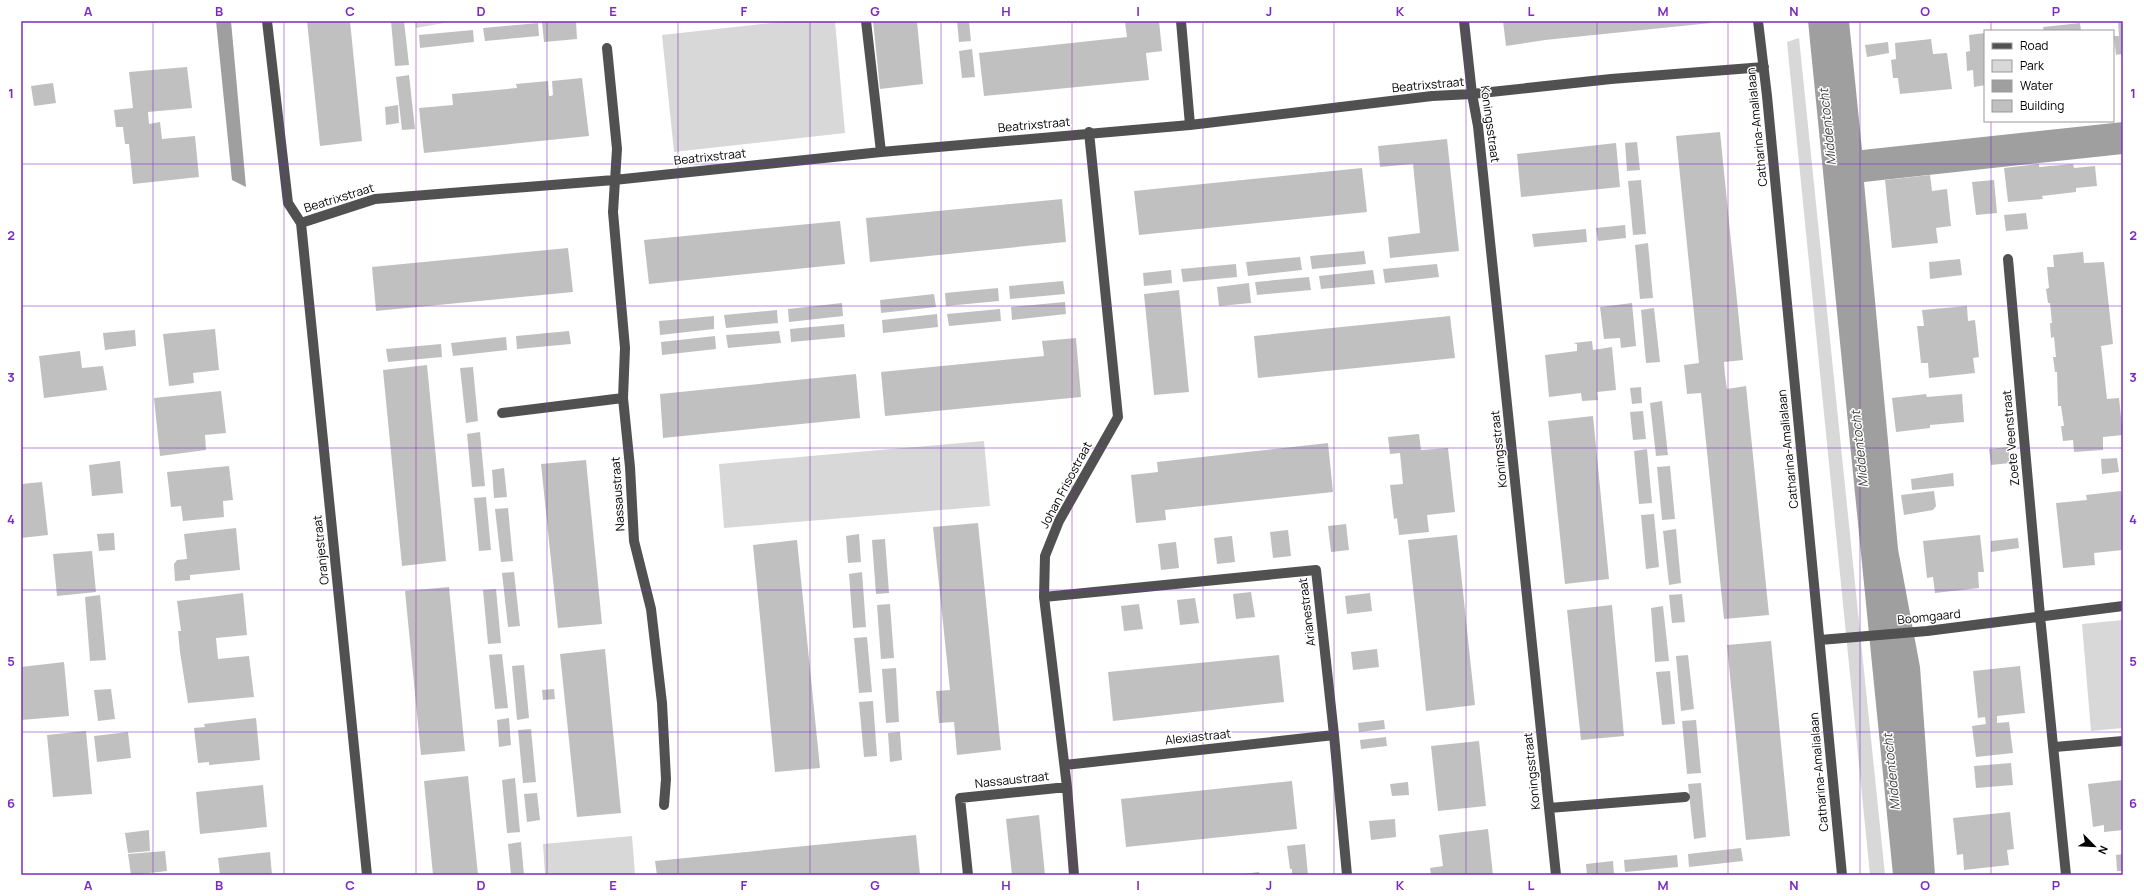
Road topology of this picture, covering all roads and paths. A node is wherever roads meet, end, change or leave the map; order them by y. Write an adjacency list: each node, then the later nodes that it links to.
1 (267, 21): 13 (street, Beatrixstraat)
2 (866, 21): 11 (street)
3 (1181, 21): 9 (street)
4 (1464, 21): 8 (street, Koningsstraat)
5 (1758, 21): 7 (street, Catharina-Amalialaan)
6 (607, 48): 12 (street)
7 (1764, 67): 8 (street, Beatrixstraat); 20 (street, Catharina-Amalialaan)
8 (1472, 94): 9 (street, Beatrixstraat); 28 (street, Koningsstraat)
9 (1190, 125): 10 (street, Beatrixstraat)
10 (1089, 132): 11 (street, Beatrixstraat); 17 (street, Johan Frisostraat)
11 (880, 152): 12 (street, Beatrixstraat)
12 (614, 180): 13 (street, Beatrixstraat); 15 (street, Nassaustraat)
13 (301, 223): 29 (street, Oranjestraat)
14 (2008, 259): 19 (street, Zoete Veenstraat)
15 (623, 398): 16 (street); 27 (street, Nassaustraat)
16 (502, 414)
17 (1044, 597): 21 (street, Arianestraat); 24 (street, Johan Frisostraat)
18 (2123, 606): 19 (street, Boomgaard)
19 (2040, 616): 20 (street, Boomgaard); 23 (street)
20 (1820, 640): 34 (street, Catharina-Amalialaan)
21 (1334, 735): 24 (street, Alexiastraat); 32 (street, Arianestraat)
22 (2123, 741): 23 (street)
23 (2054, 746): 35 (street)
24 (1065, 765): 25 (street, Johan Frisostraat)
25 (1067, 787): 30 (street, Nassaustraat); 31 (street, Johan Frisostraat)
26 (1686, 797): 28 (street)
27 (664, 805)
28 (1549, 808): 33 (street, Koningsstraat)
29 (367, 875)
30 (968, 875)
31 (1074, 875)
32 (1347, 875)
33 (1556, 875)
34 (1842, 875)
35 (2066, 875)

